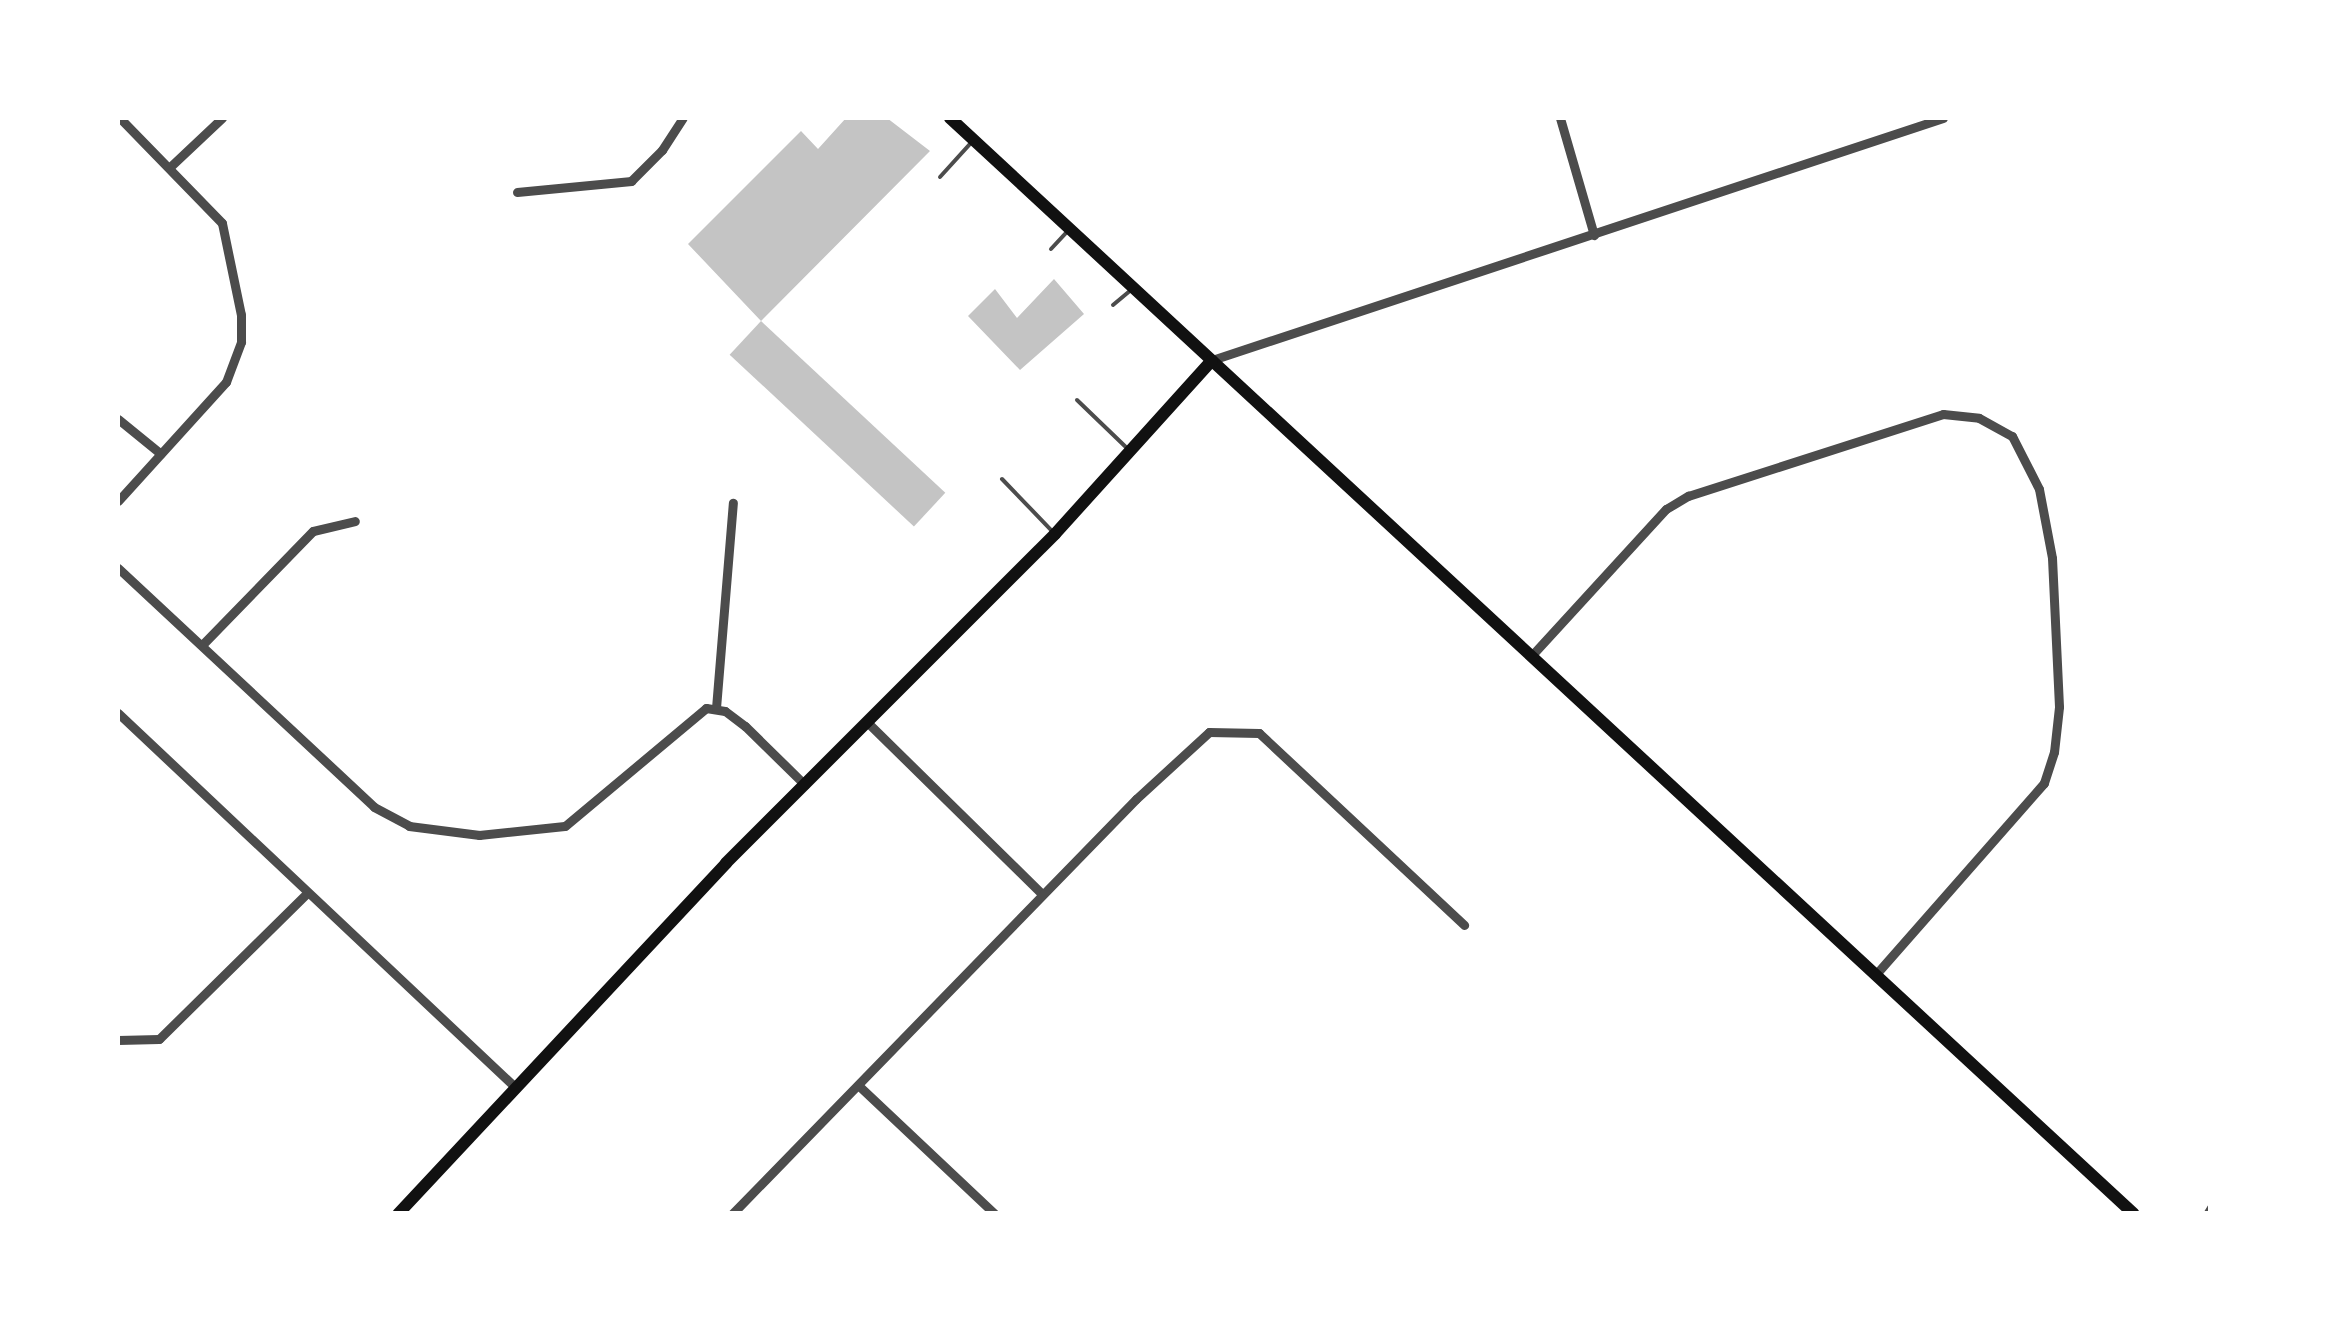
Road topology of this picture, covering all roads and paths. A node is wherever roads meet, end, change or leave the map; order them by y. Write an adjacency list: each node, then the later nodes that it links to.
1 (120, 118): 8 (street)
2 (222, 118): 8 (street)
3 (683, 118): 10 (street)
4 (950, 118): 7 (main road)
5 (1560, 118): 12 (street)
6 (1943, 118): 12 (street)
7 (974, 141): 9 (lane); 11 (main road)
8 (172, 166): 20 (street)
9 (940, 176)
10 (517, 192)
11 (1070, 230): 13 (lane); 14 (main road)
12 (1594, 235): 16 (street)
13 (1051, 249)
14 (1133, 288): 15 (lane); 16 (main road)
15 (1113, 306)
16 (1212, 360): 19 (main road); 28 (main road)
17 (1077, 400): 19 (lane)
18 (118, 419): 20 (street)
19 (1130, 452): 25 (main road)
20 (162, 454): 22 (street)
21 (1002, 479): 25 (lane)
22 (118, 501)
23 (733, 503): 29 (street)
24 (355, 521): 27 (street)
25 (1056, 534): 31 (main road)
26 (118, 568): 27 (street)
27 (202, 645): 29 (street)
28 (1533, 654): 36 (main road); 36 (street)
29 (716, 708): 32 (street)
30 (118, 713): 33 (street)
31 (867, 722): 32 (main road); 34 (street)
32 (805, 786): 39 (main road)
33 (307, 892): 37 (street); 39 (street)
34 (1042, 894): 35 (street); 38 (street)
35 (1464, 925)
36 (1877, 974): 44 (main road)
37 (118, 1040)
38 (858, 1085): 42 (street); 43 (street)
39 (516, 1088): 41 (main road)
40 (2210, 1206): 45 (lane)
41 (398, 1214)
42 (732, 1214)
43 (995, 1214)
44 (2134, 1214)
45 (2204, 1214)

